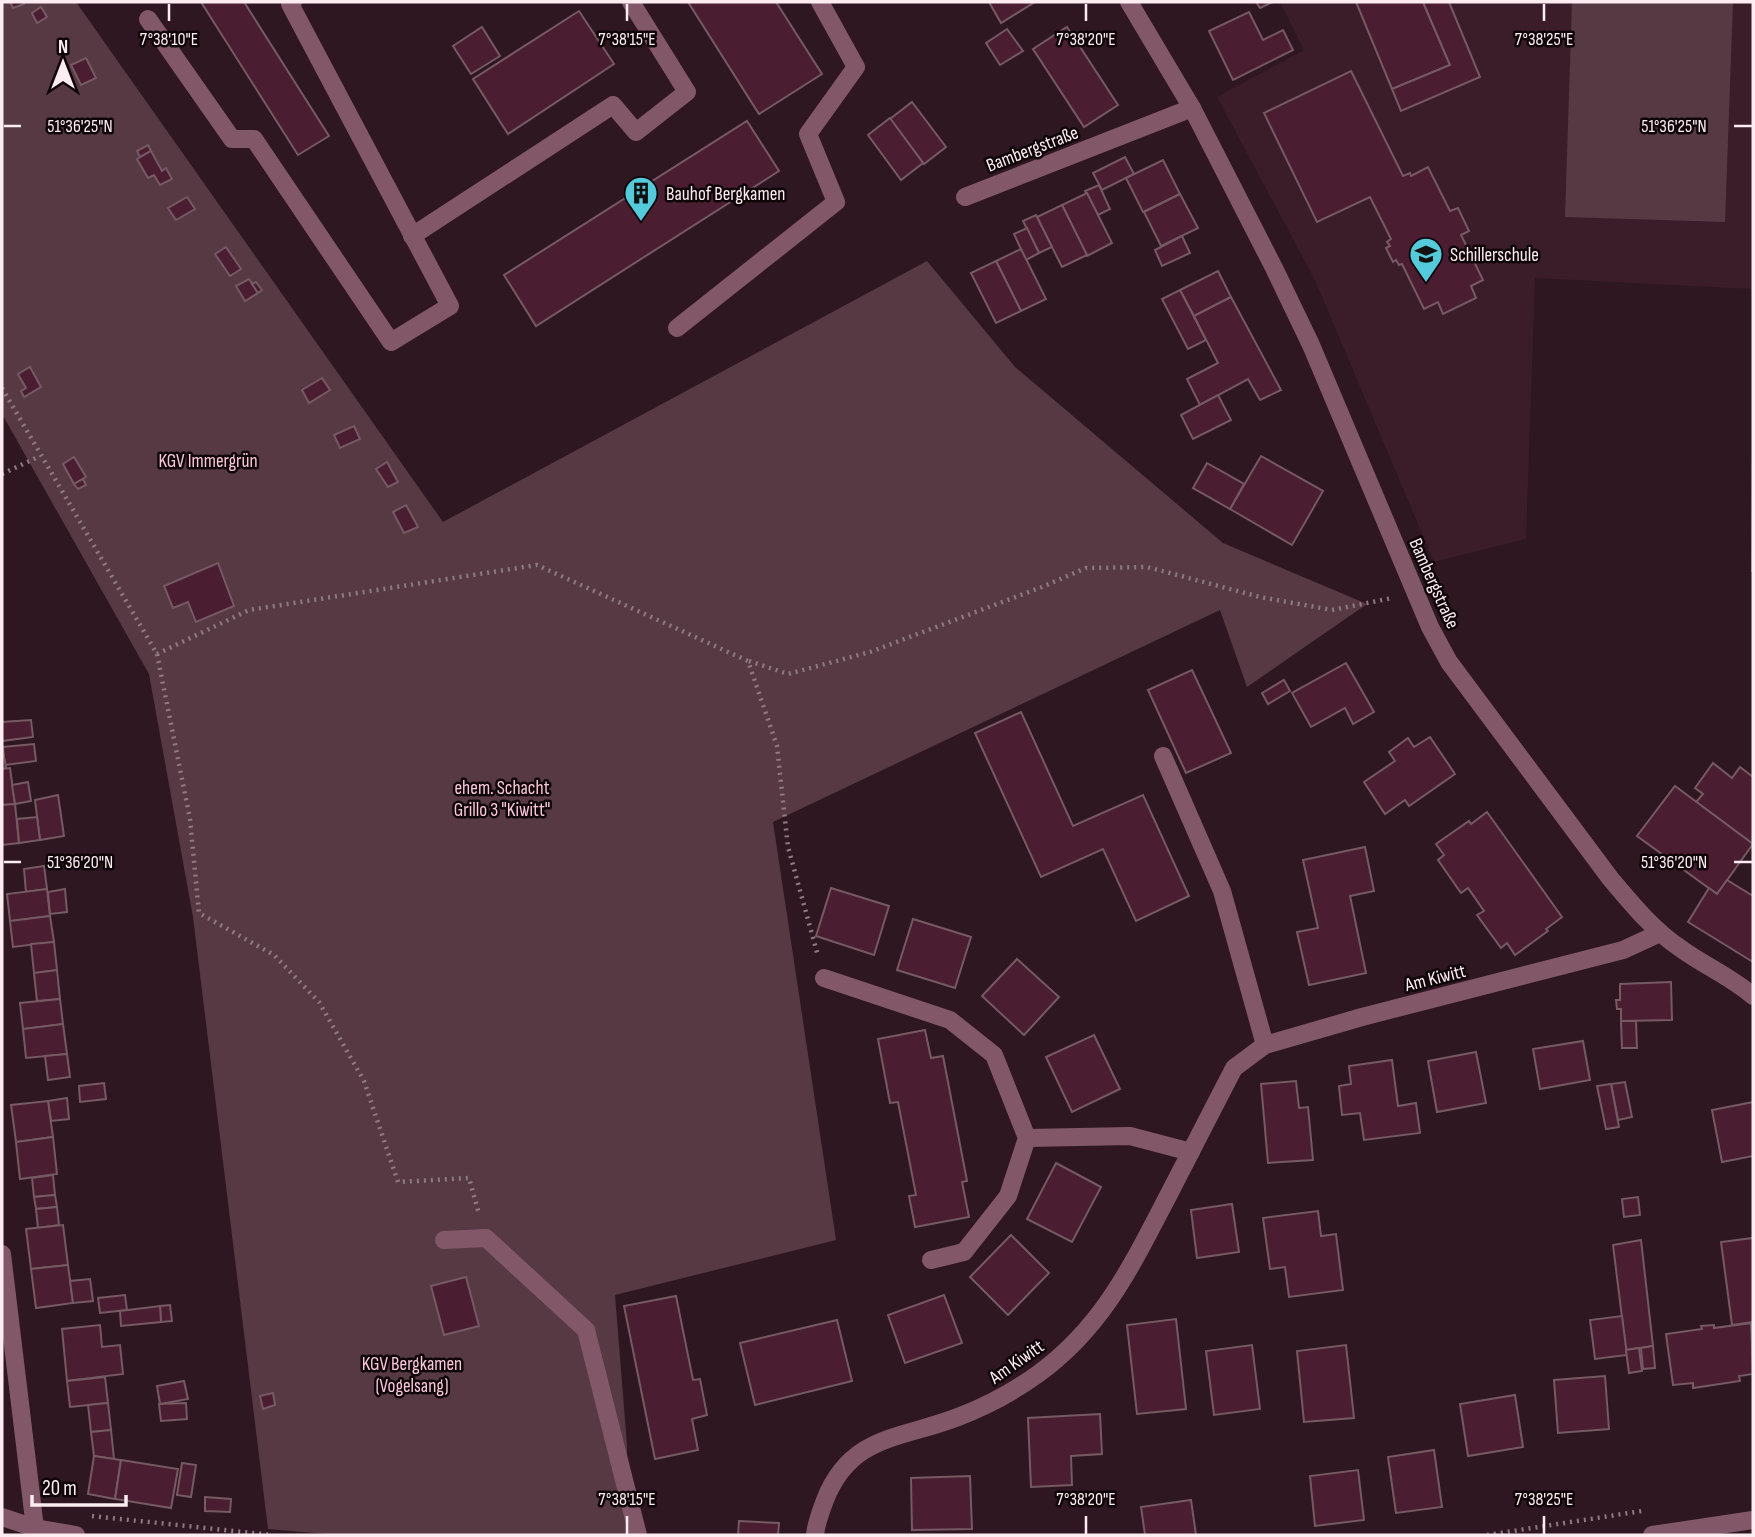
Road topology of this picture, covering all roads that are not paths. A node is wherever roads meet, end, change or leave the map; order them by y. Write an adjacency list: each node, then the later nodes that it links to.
1 (293, 2): 8 (street)
2 (631, 2): 8 (street)
3 (820, 2): 9 (street)
4 (1129, 2): 6 (street, Bambergstraße)
5 (148, 19): 8 (street)
6 (1192, 108): 7 (street, Bambergstraße); 11 (street, Bambergstraße)
7 (965, 197)
8 (412, 236)
9 (677, 328)
10 (1163, 756): 14 (street)
11 (1660, 933): 13 (street, Bambergstraße); 14 (street, Am Kiwitt)
12 (824, 978): 15 (street)
13 (1753, 996)
14 (1265, 1045): 16 (street, Am Kiwitt)
15 (1027, 1138): 16 (street); 19 (street)
16 (1191, 1152): 25 (street, Am Kiwitt)
17 (444, 1240): 24 (street)
18 (2, 1254): 22 (street)
19 (930, 1260)
20 (2, 1517): 22 (street)
21 (1753, 1520): 26 (street)
22 (35, 1528): 23 (street)
23 (76, 1535)
24 (638, 1535)
25 (815, 1535)
26 (1652, 1535)

